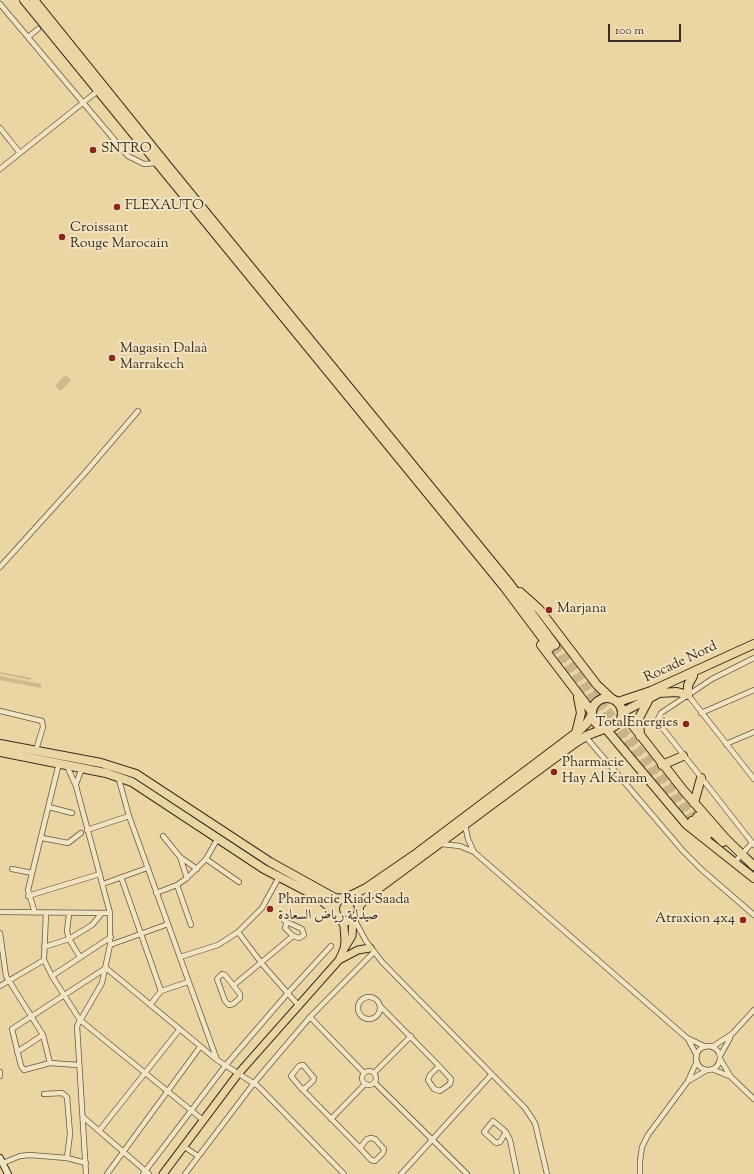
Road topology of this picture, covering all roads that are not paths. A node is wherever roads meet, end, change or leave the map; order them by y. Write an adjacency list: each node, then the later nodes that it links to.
1 (24, 0): 6 (highway)
2 (34, 0): 14 (highway)
3 (0, 4): 5 (street)
4 (38, 29): 5 (street)
5 (28, 37): 7 (street)
6 (99, 90): 7 (street); 10 (highway)
7 (82, 103): 9 (street); 10 (street)
8 (0, 128): 9 (street)
9 (20, 153): 11 (street)
10 (158, 163): 14 (highway)
11 (0, 169)
12 (138, 412): 13 (street)
13 (0, 567)
14 (507, 586): 16 (highway); 22 (highway); 25 (highway)
15 (754, 644): 25 (highway, Rocade Nord)
16 (553, 646)
17 (754, 648): 19 (highway, Rocade Nord)
18 (754, 658): 23 (street)
19 (693, 676): 21 (highway, Rocade Nord); 23 (highway)
20 (754, 690): 29 (street)
21 (658, 693): 23 (highway); 24 (highway, Rocade Nord)
22 (577, 694): 28 (highway); 32 (highway)
23 (688, 695): 29 (street); 39 (street)
24 (649, 699): 27 (highway, Rocade Nord); 34 (highway)
25 (615, 700): 27 (highway); 28 (highway)
26 (0, 711): 37 (street)
27 (623, 712): 30 (highway); 34 (highway)
28 (592, 713): 30 (highway); 32 (highway)
29 (701, 713): 36 (street)
30 (605, 729): 33 (highway); 63 (highway)
31 (754, 732): 36 (street)
32 (576, 733): 79 (highway)
33 (585, 736): 51 (highway); 88 (street)
34 (641, 738): 41 (highway)
35 (0, 744): 37 (highway)
36 (726, 744): 44 (street)
37 (36, 750): 79 (highway)
38 (0, 752): 40 (highway)
39 (683, 756): 41 (highway); 45 (street)
40 (63, 764): 42 (highway); 46 (street); 48 (street)
41 (662, 765): 47 (highway)
42 (82, 768): 43 (highway); 46 (street)
43 (118, 776): 50 (street); 56 (highway)
44 (753, 776)
45 (701, 778): 47 (highway); 58 (street)
46 (76, 786): 52 (street)
47 (694, 803): 60 (highway)
48 (49, 807): 49 (street); 55 (street)
49 (72, 812)
50 (129, 816): 52 (street); 65 (street)
51 (465, 825): 57 (highway); 59 (street)
52 (88, 830): 69 (street)
53 (80, 833): 55 (street)
54 (163, 836): 61 (street)
55 (42, 838): 68 (street)
56 (218, 838): 62 (street); 70 (highway)
57 (439, 844): 59 (street); 80 (highway)
58 (753, 844): 60 (street)
59 (474, 852): 131 (street)
60 (742, 855): 63 (street); 63 (highway); 64 (highway)
61 (180, 857): 67 (street); 72 (street)
62 (206, 859): 67 (street); 74 (street)
63 (734, 863): 73 (highway)
64 (754, 866)
65 (147, 868): 71 (street); 77 (street)
66 (12, 869): 68 (street)
67 (197, 869): 72 (street)
68 (32, 873): 78 (street)
69 (100, 874): 75 (street); 78 (street)
70 (279, 877): 81 (highway); 95 (street)
71 (121, 878): 75 (street); 97 (street)
72 (187, 878): 76 (street)
73 (754, 878)
74 (239, 882)
75 (103, 884): 87 (street)
76 (177, 885): 77 (street); 94 (street)
77 (156, 893): 93 (street)
78 (28, 896): 83 (street)
79 (344, 898): 80 (highway); 81 (highway)
80 (359, 906): 90 (highway)
81 (335, 911): 91 (highway)
82 (0, 912): 83 (street)
83 (35, 913): 84 (street)
84 (46, 913): 85 (street); 103 (street)
85 (69, 914): 86 (street); 100 (street)
86 (102, 914): 87 (street); 100 (street)
87 (110, 914): 99 (street)
88 (754, 915)
89 (281, 916): 92 (street)
90 (354, 919): 91 (highway); 104 (main road); 105 (street)
91 (341, 920): 104 (main road)
92 (286, 923): 98 (street); 98 (street)
93 (168, 924): 97 (street); 107 (street)
94 (191, 925)
95 (238, 932): 107 (street); 110 (street)
96 (0, 933): 113 (street)
97 (140, 933): 101 (street); 117 (street)
98 (293, 936): 110 (street)
99 (110, 937): 101 (street); 106 (street)
100 (69, 939): 103 (street); 106 (street)
101 (110, 945): 111 (street)
102 (331, 946): 118 (street)
103 (44, 947): 108 (street)
104 (344, 949): 109 (main road)
105 (372, 950): 109 (main road); 125 (street); 149 (street)
106 (80, 957): 112 (street)
107 (180, 957): 114 (street)
108 (44, 960): 112 (street); 113 (street)
109 (339, 960): 121 (main road)
110 (261, 963): 115 (street); 118 (street)
111 (106, 968): 119 (street); 120 (street); 126 (street)
112 (52, 976): 119 (street)
113 (8, 980): 116 (street); 124 (street)
114 (188, 982): 117 (street); 138 (street)
115 (234, 985): 115 (street)
116 (0, 986)
117 (161, 991): 120 (street)
118 (287, 994): 121 (street); 141 (street)
119 (64, 995): 124 (street); 126 (street)
120 (150, 1005): 127 (street)
121 (299, 1006): 148 (main road)
122 (381, 1007): 122 (street); 130 (street)
123 (754, 1010): 128 (street)
124 (30, 1016): 129 (street); 135 (street)
125 (310, 1017): 146 (street); 153 (street)
126 (80, 1020): 140 (street); 145 (street)
127 (179, 1030): 132 (street); 145 (street)
128 (732, 1034): 134 (street); 137 (street)
129 (44, 1035): 135 (street); 139 (street)
130 (411, 1036): 142 (street); 147 (street)
131 (687, 1038): 133 (street); 136 (street)
132 (200, 1047): 138 (street); 157 (street)
133 (706, 1047): 134 (street); 136 (street)
134 (712, 1047): 137 (street)
135 (18, 1052): 139 (street)
136 (697, 1058): 143 (street); 152 (street)
137 (720, 1058): 143 (street); 151 (street)
138 (217, 1060): 141 (street)
139 (50, 1063): 140 (street)
140 (78, 1065): 161 (street)
141 (226, 1066): 148 (street); 160 (street)
142 (441, 1068): 142 (street)
143 (709, 1070): 151 (street); 152 (street)
144 (0, 1072): 150 (street)
145 (145, 1073): 157 (street); 164 (street)
146 (364, 1073): 147 (street); 155 (street)
147 (374, 1073): 154 (street)
148 (238, 1074): 153 (street); 163 (main road)
149 (492, 1075): 166 (street); 183 (street)
150 (0, 1076)
151 (731, 1077): 159 (street)
152 (688, 1081): 184 (street)
153 (254, 1083): 170 (street); 179 (street)
154 (374, 1083): 155 (street); 166 (street)
155 (365, 1084): 162 (street)
156 (302, 1089): 156 (street); 162 (street)
157 (168, 1091): 160 (street); 169 (street)
158 (44, 1094): 171 (street)
159 (754, 1099)
160 (191, 1110): 163 (street); 174 (street)
161 (83, 1117): 164 (street); 172 (street)
162 (331, 1119): 168 (street)
163 (203, 1120): 167 (main road)
164 (99, 1131): 169 (street)
165 (506, 1132): 165 (street); 182 (street)
166 (433, 1139): 180 (street); 181 (street)
167 (183, 1146): 170 (street); 177 (main road)
168 (361, 1149): 168 (street)
169 (124, 1152): 174 (street); 176 (street)
170 (198, 1156): 178 (street)
171 (66, 1158): 172 (street); 173 (street)
172 (86, 1163): 175 (street)
173 (3, 1167)
174 (146, 1173)
175 (86, 1174)
176 (107, 1174)
177 (163, 1174)
178 (185, 1174)
179 (344, 1174)
180 (401, 1174)
181 (466, 1174)
182 (517, 1174)
183 (547, 1174)
184 (640, 1174)

